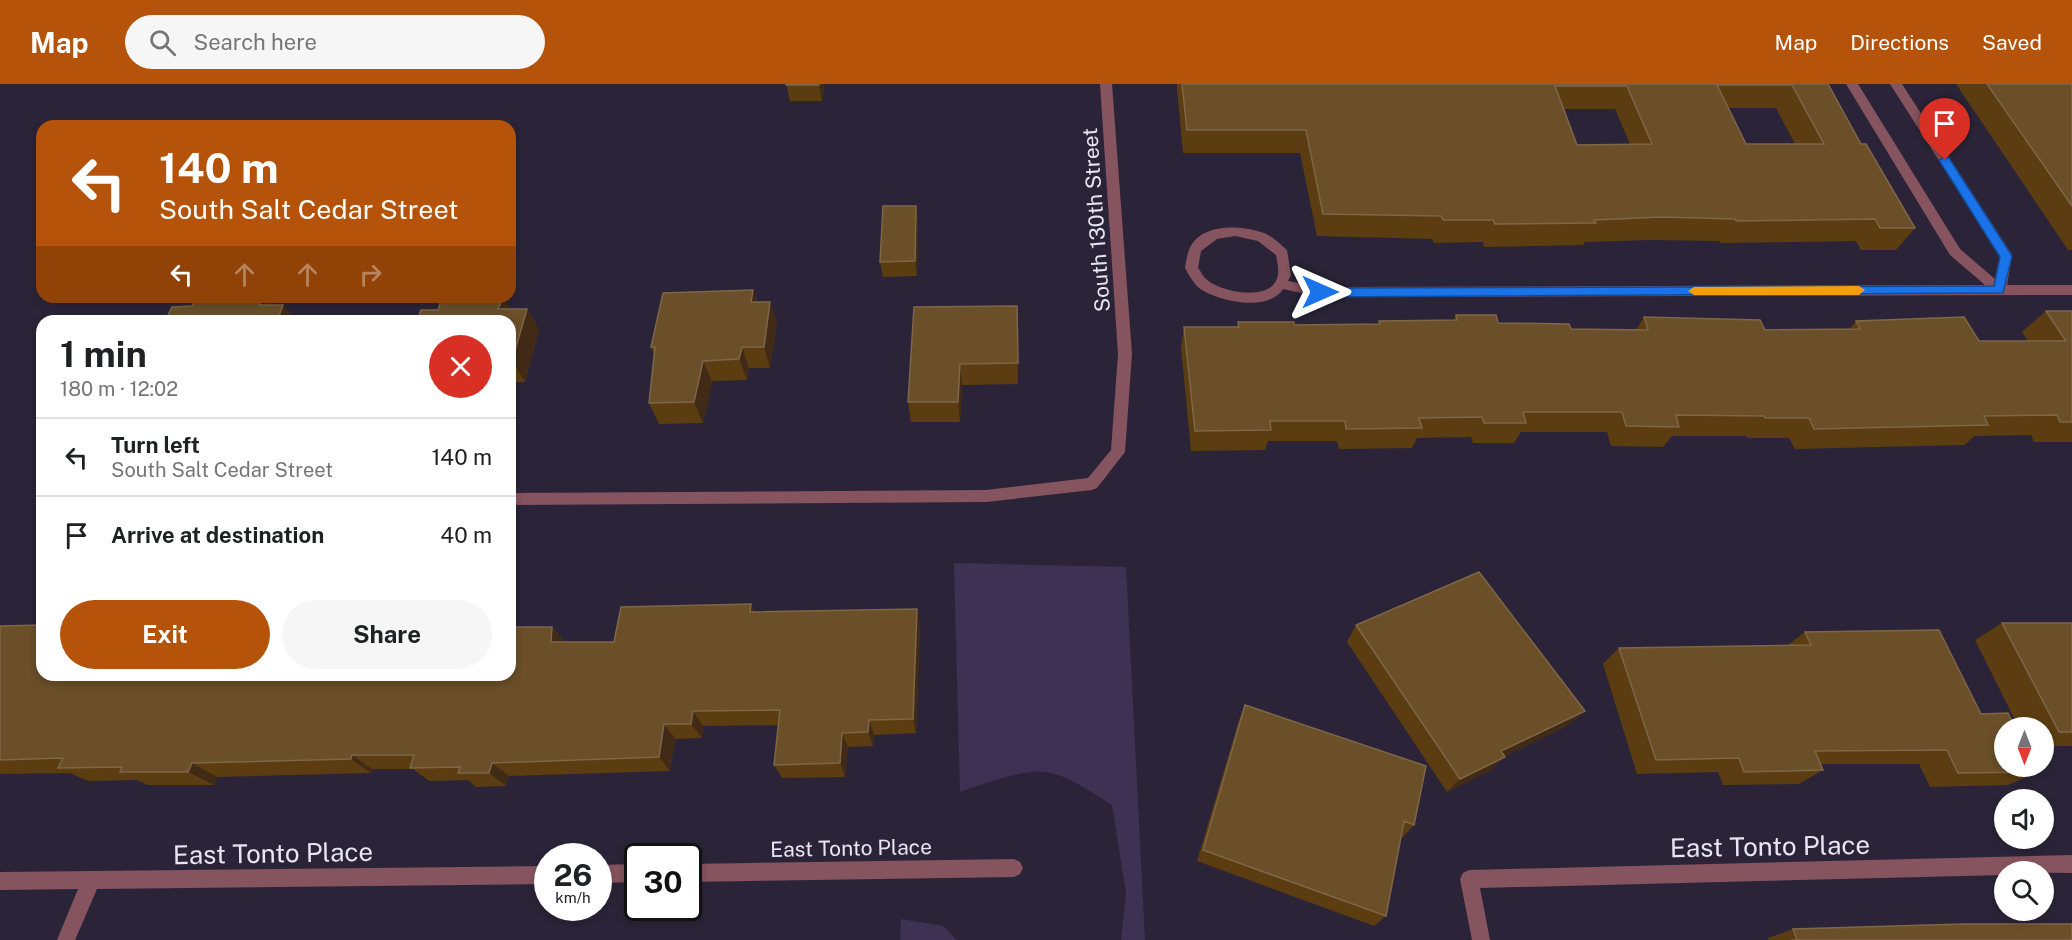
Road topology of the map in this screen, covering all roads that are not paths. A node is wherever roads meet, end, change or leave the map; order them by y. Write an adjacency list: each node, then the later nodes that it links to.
1 (1106, 84): 7 (street, South 130th Street)
2 (1852, 84): 5 (street)
3 (1896, 84): 5 (street)
4 (1281, 284): 4 (street); 5 (street)
5 (1999, 290): 6 (street)
6 (2072, 290)
7 (516, 499)
8 (2072, 864): 15 (street, East Tonto Place)
9 (1014, 868): 10 (street, East Tonto Place)
10 (702, 873)
11 (534, 875): 13 (street, East Tonto Place)
12 (0, 881): 13 (street, East Tonto Place)
13 (91, 881): 14 (street)
14 (66, 940)
15 (1481, 940)

